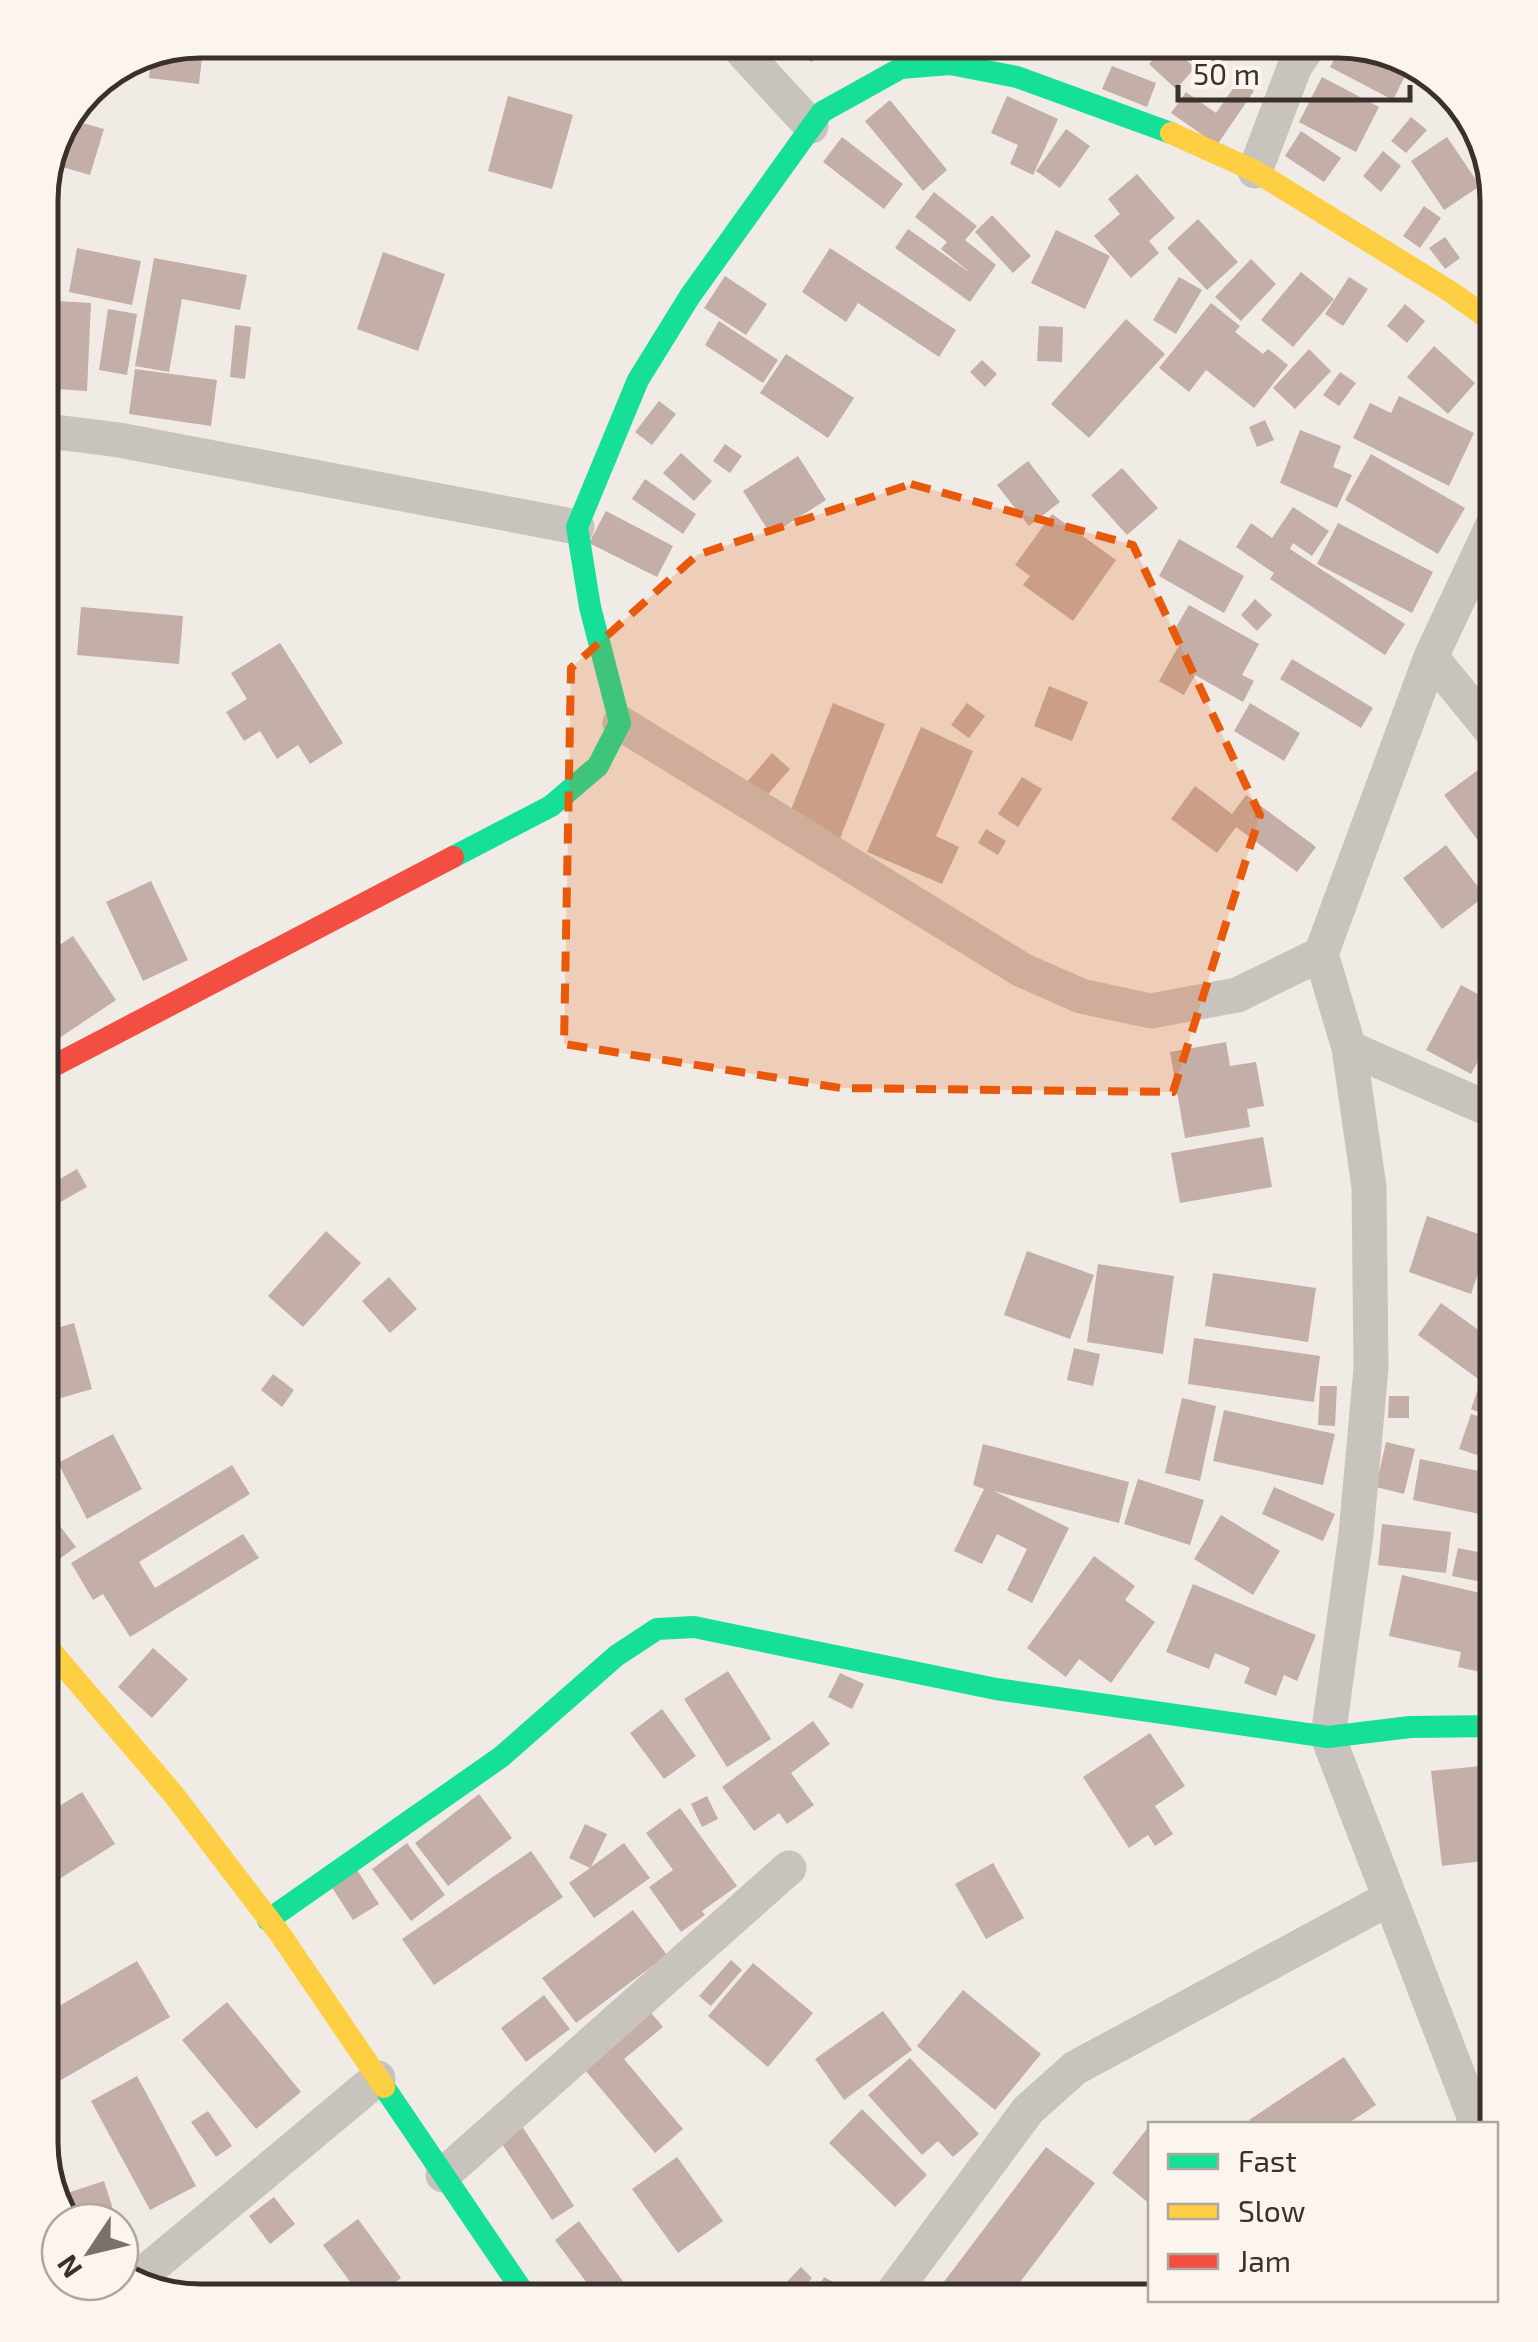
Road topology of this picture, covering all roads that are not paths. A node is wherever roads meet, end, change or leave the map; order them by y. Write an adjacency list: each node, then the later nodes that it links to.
1 (749, 58): 5 (street)
2 (932, 58): 5 (street)
3 (967, 58): 6 (street)
4 (1301, 58): 6 (street)
5 (812, 126): 9 (street)
6 (1255, 171): 7 (street)
7 (1480, 313)
8 (58, 432): 9 (street)
9 (576, 526): 13 (street)
10 (1480, 552): 11 (street)
11 (1430, 658): 12 (street); 14 (street)
12 (1480, 718)
13 (620, 722): 14 (street); 16 (street)
14 (1322, 954): 15 (street)
15 (1349, 1048): 17 (street); 20 (street)
16 (58, 1064)
17 (1480, 1104)
18 (58, 1659): 23 (street)
19 (1480, 1726): 20 (street)
20 (1328, 1737): 22 (street); 23 (street)
21 (790, 1868): 26 (street)
22 (1390, 1898): 25 (street); 29 (street)
23 (268, 1920): 24 (street)
24 (378, 2078): 26 (street); 27 (street)
25 (1476, 2122)
26 (443, 2175): 28 (street)
27 (144, 2273)
28 (518, 2284)
29 (899, 2284)

